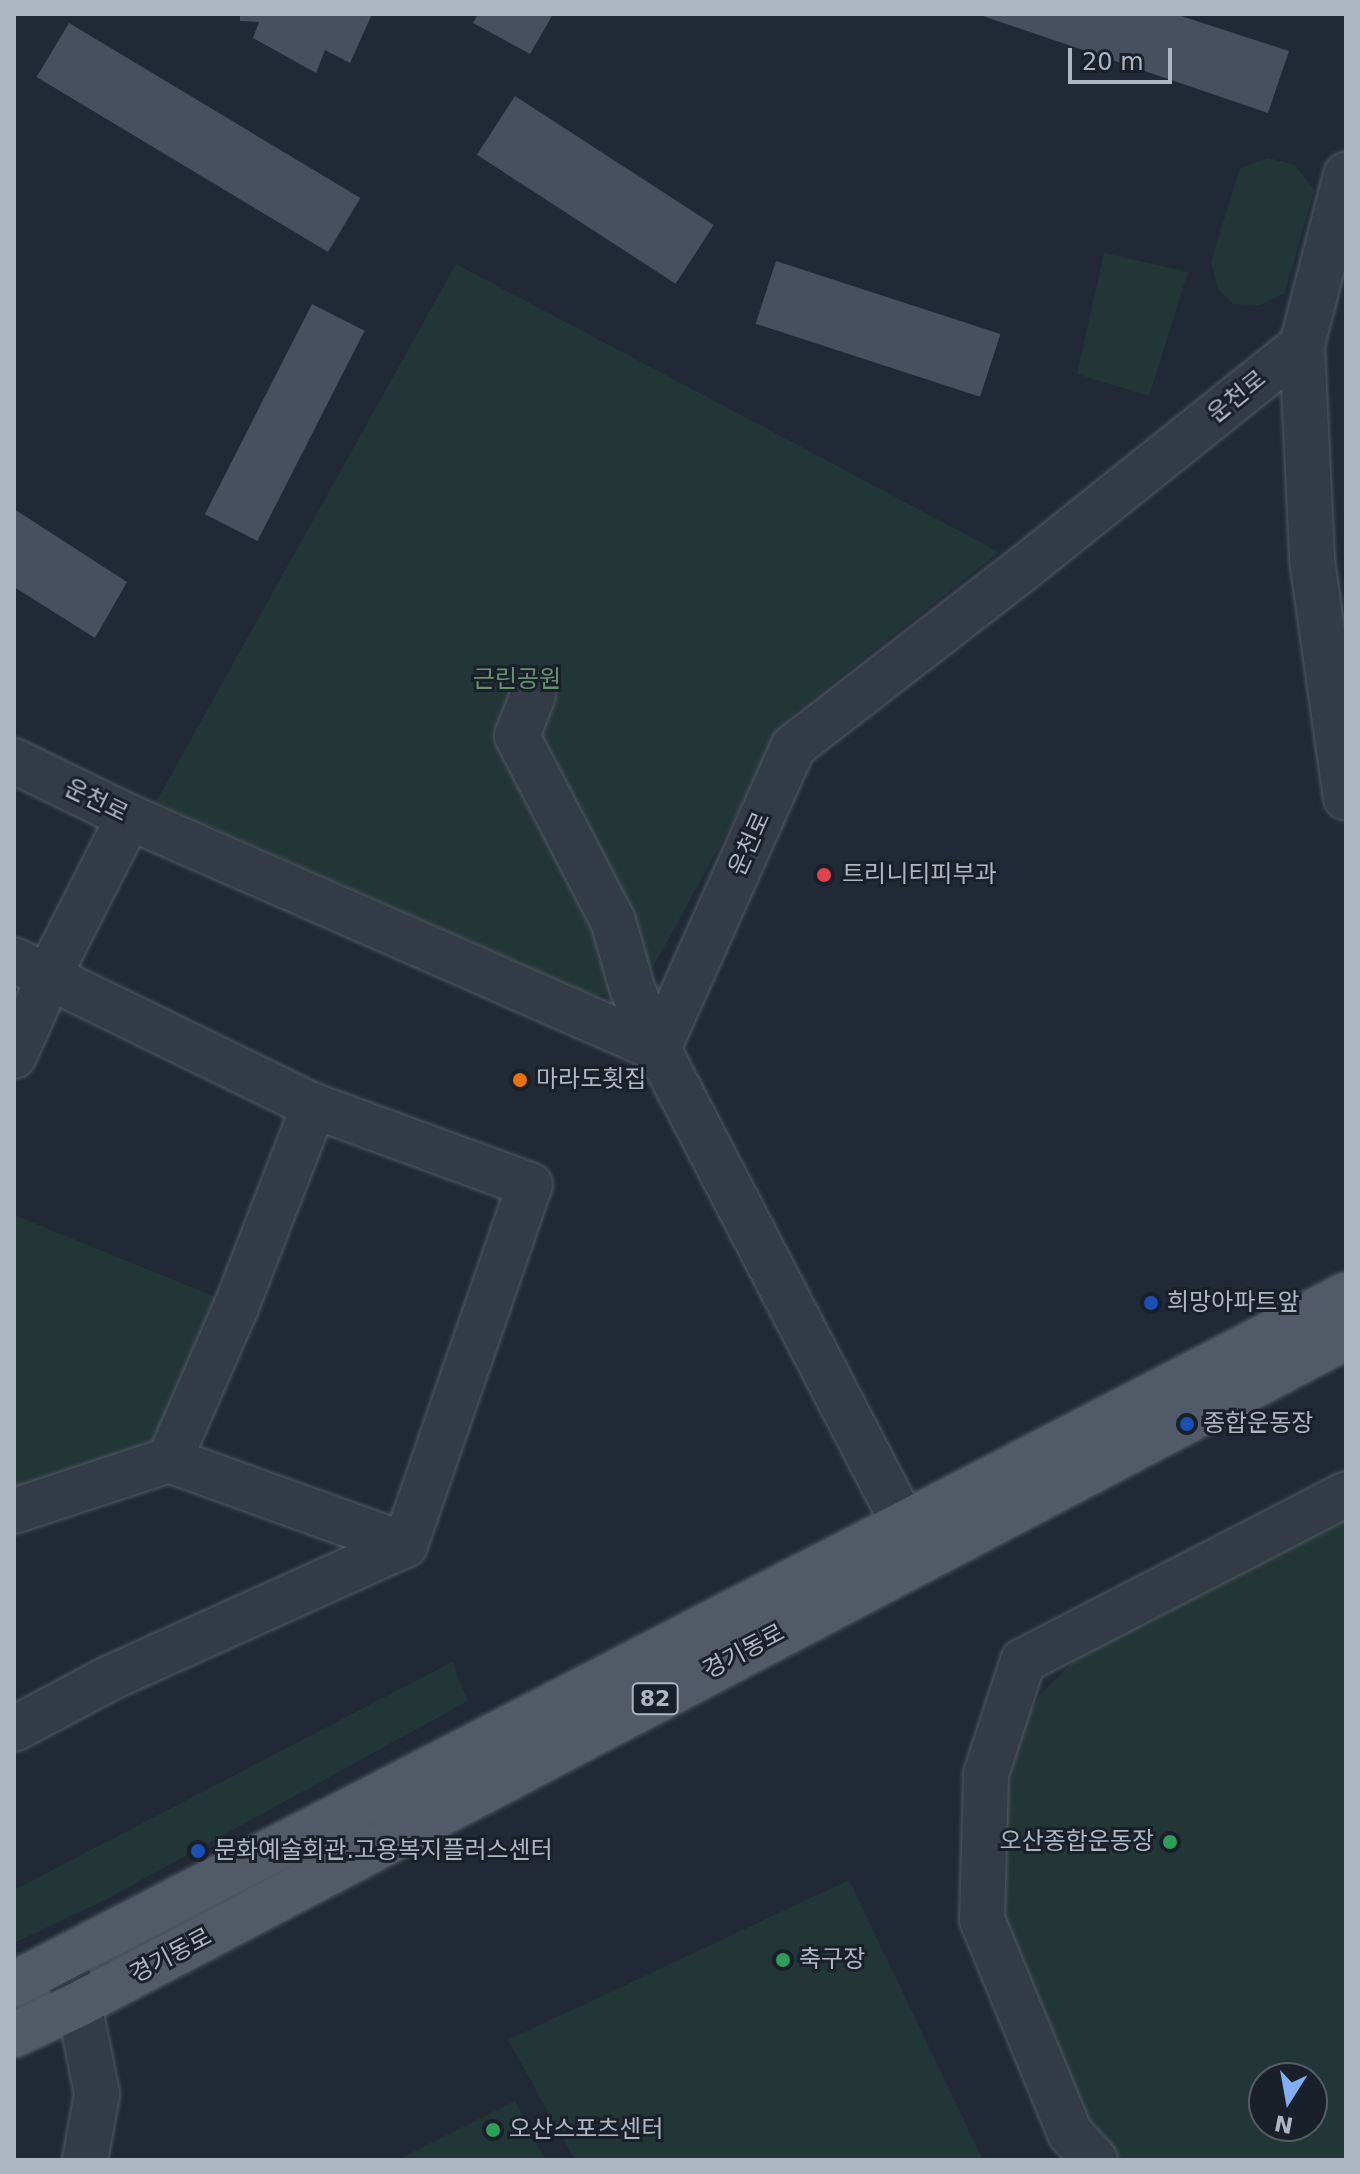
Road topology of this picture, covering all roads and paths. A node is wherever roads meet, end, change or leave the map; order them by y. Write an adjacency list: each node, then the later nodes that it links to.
1 (1346, 175): 2 (street)
2 (1302, 345): 3 (street); 9 (street, 운천로)
3 (1331, 588): 6 (street)
4 (533, 695): 9 (street)
5 (14, 761): 7 (street, 운천로)
6 (1346, 798)
7 (129, 817): 8 (street); 9 (street, 운천로)
8 (33, 968): 10 (street); 11 (street)
9 (658, 1049): 17 (street)
10 (14, 1056)
11 (314, 1106): 14 (street); 18 (street)
12 (1346, 1295): 17 (main road, 경기동로 / 82)
13 (1346, 1337): 17 (main road, 경기동로 / 82)
14 (169, 1460): 16 (street); 18 (street)
15 (1346, 1494): 25 (street)
16 (14, 1511)
17 (913, 1540): 20 (main road, 경기동로 / 82); 22 (main road, 경기동로 / 82)
18 (405, 1545): 19 (street)
19 (14, 1729)
20 (62, 1960): 21 (main road, 경기동로 / 82); 22 (street)
21 (14, 1984)
22 (79, 2004): 23 (main road, 경기동로 / 82); 24 (street)
23 (14, 2035)
24 (85, 2160)
25 (1095, 2160)

